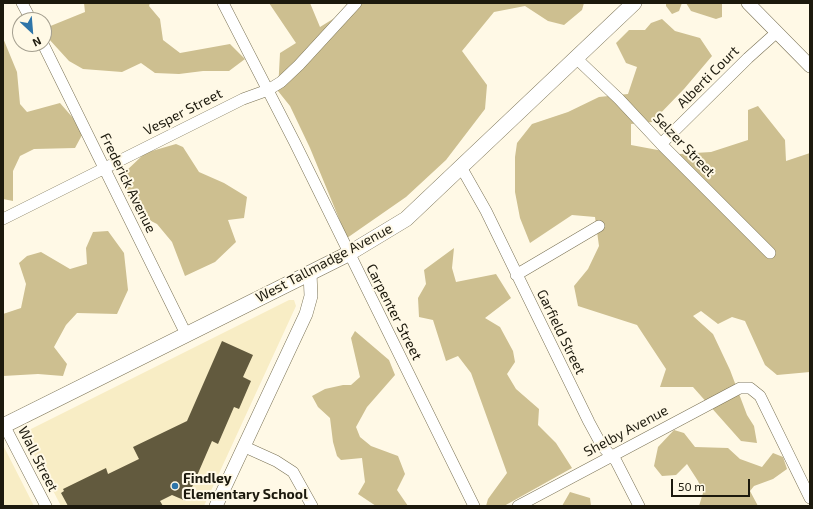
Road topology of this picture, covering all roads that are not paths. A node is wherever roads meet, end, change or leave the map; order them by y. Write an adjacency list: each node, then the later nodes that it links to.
1 (22, 3): 6 (street)
2 (223, 3): 11 (street, Carpenter Street)
3 (356, 3): 11 (street, Vesper Street)
4 (634, 3): 9 (main road, West Tallmadge Avenue)
5 (748, 3): 7 (street)
6 (27, 12)
7 (777, 32): 10 (street); 12 (street, Alberti Court)
8 (47, 52): 14 (street, Frederick Avenue)
9 (577, 59): 12 (street, Selzer Street); 13 (main road, West Tallmadge Avenue)
10 (810, 66)
11 (268, 90): 14 (street, Vesper Street); 18 (street, Carpenter Street)
12 (662, 144): 17 (street, Selzer Street)
13 (461, 167): 18 (main road, West Tallmadge Avenue); 20 (street, Garfield Street)
14 (104, 168): 15 (street, Vesper Street); 21 (street, Frederick Avenue)
15 (3, 219)
16 (599, 226): 20 (street)
17 (770, 253)
18 (348, 254): 19 (main road, West Tallmadge Avenue); 29 (street, Carpenter Street)
19 (310, 273): 21 (main road, West Tallmadge Avenue); 23 (street)
20 (516, 275): 24 (street, Garfield Street)
21 (186, 334): 22 (main road, West Tallmadge Avenue)
22 (4, 426): 26 (street, Wall Street)
23 (245, 447): 27 (street); 28 (street)
24 (611, 455): 25 (street, Shelby Avenue); 30 (street, Shelby Avenue); 31 (street, Garfield Street)
25 (810, 498)
26 (46, 506)
27 (216, 506)
28 (312, 506)
29 (474, 506)
30 (518, 506)
31 (639, 506)

